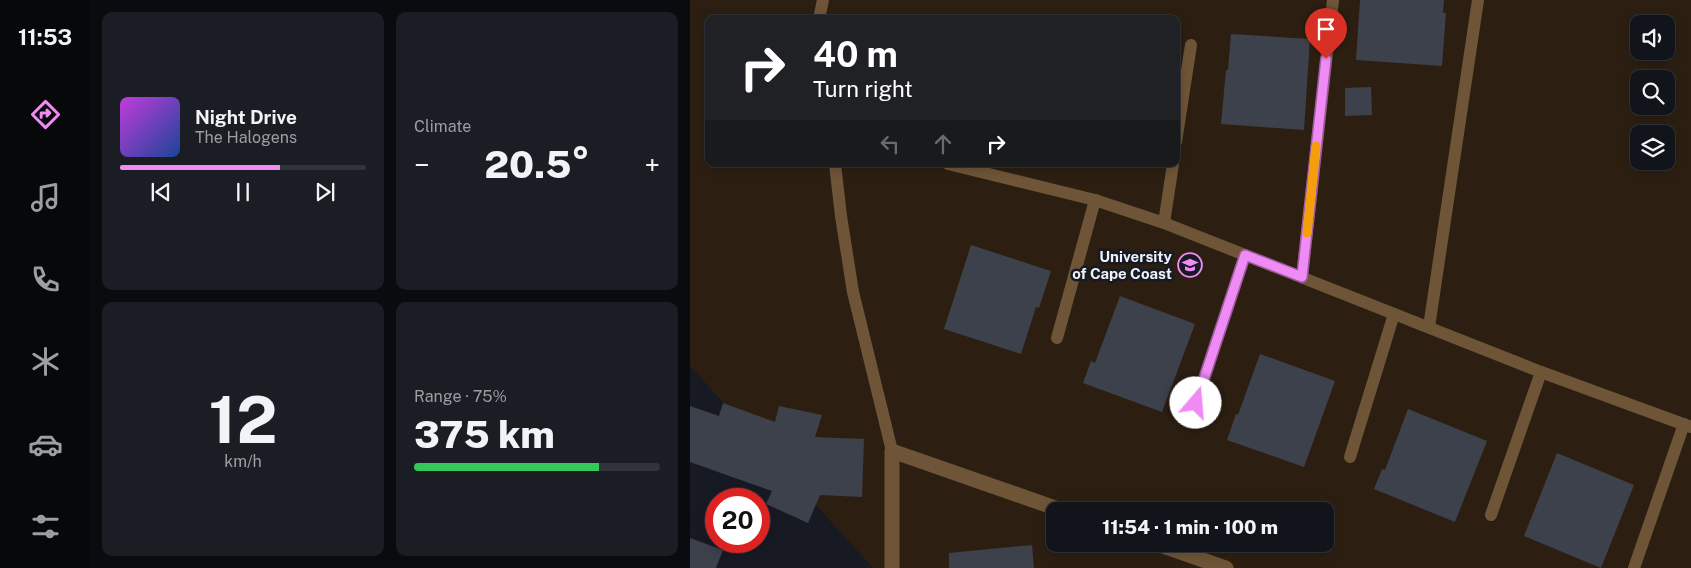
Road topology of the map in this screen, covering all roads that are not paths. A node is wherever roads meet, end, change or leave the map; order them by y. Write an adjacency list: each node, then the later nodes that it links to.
1 (823, 0): 4 (lane)
2 (1333, 0): 14 (lane)
3 (1478, 0): 16 (lane)
4 (820, 15)
5 (1191, 45): 6 (lane)
6 (1180, 116)
7 (835, 167): 21 (lane)
8 (977, 167): 10 (lane)
9 (1173, 167): 12 (lane)
10 (996, 169): 11 (lane)
11 (1095, 200): 12 (lane); 17 (lane)
12 (1164, 224): 13 (lane)
13 (1245, 255): 14 (lane); 19 (lane)
14 (1302, 277): 15 (lane)
15 (1394, 314): 16 (lane); 22 (lane)
16 (1429, 327): 18 (lane)
17 (1057, 338)
18 (1541, 372): 20 (lane); 24 (lane)
19 (1196, 403)
20 (1687, 426): 28 (lane)
21 (892, 451): 23 (street); 26 (street)
22 (1350, 457)
23 (1046, 505)
24 (1490, 515)
25 (1180, 552): 27 (street)
26 (892, 568)
27 (1226, 568)
28 (1634, 568)

